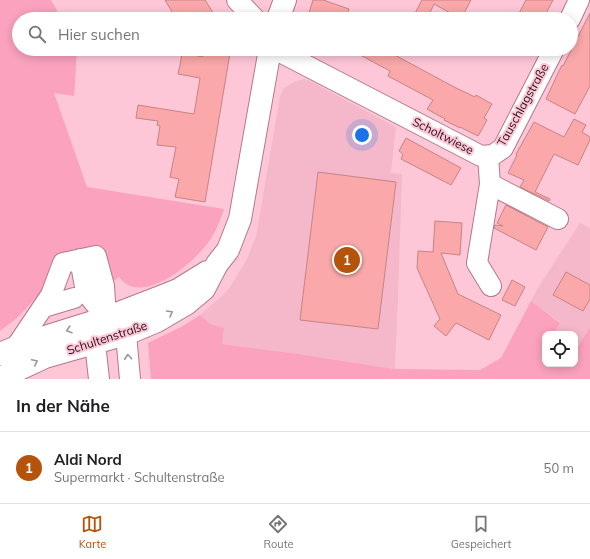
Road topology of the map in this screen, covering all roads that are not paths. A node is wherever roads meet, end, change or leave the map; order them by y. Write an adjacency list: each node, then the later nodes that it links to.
1 (237, 0): 4 (street)
2 (285, 0): 5 (main road)
3 (579, 0): 6 (street)
4 (248, 12)
5 (281, 12)
6 (573, 12)
7 (269, 56): 13 (main road, Schultenstraße)
8 (288, 56): 10 (street, Scholtwiese)
9 (550, 56): 10 (street, Tauschlagstraße)
10 (488, 156): 11 (street, Scholtwiese)
11 (490, 184): 12 (street); 14 (street, Scholtwiese)
12 (558, 219)
13 (217, 264): 17 (main road, Schultenstraße); 18 (main road, Schultenstraße, one-way to 13)
14 (491, 286)
15 (74, 298): 16 (street)
16 (44, 307): 17 (street); 20 (street)
17 (106, 318): 18 (street); 19 (street); 20 (main road, Schultenstraße, one-way to 20)
18 (126, 334): 19 (main road, Schultenstraße); 23 (street, one-way to 18)
19 (95, 343): 21 (main road, Schultenstraße, one-way to 19); 22 (street)
20 (8, 350)
21 (0, 378)
22 (99, 379)
23 (130, 379)

